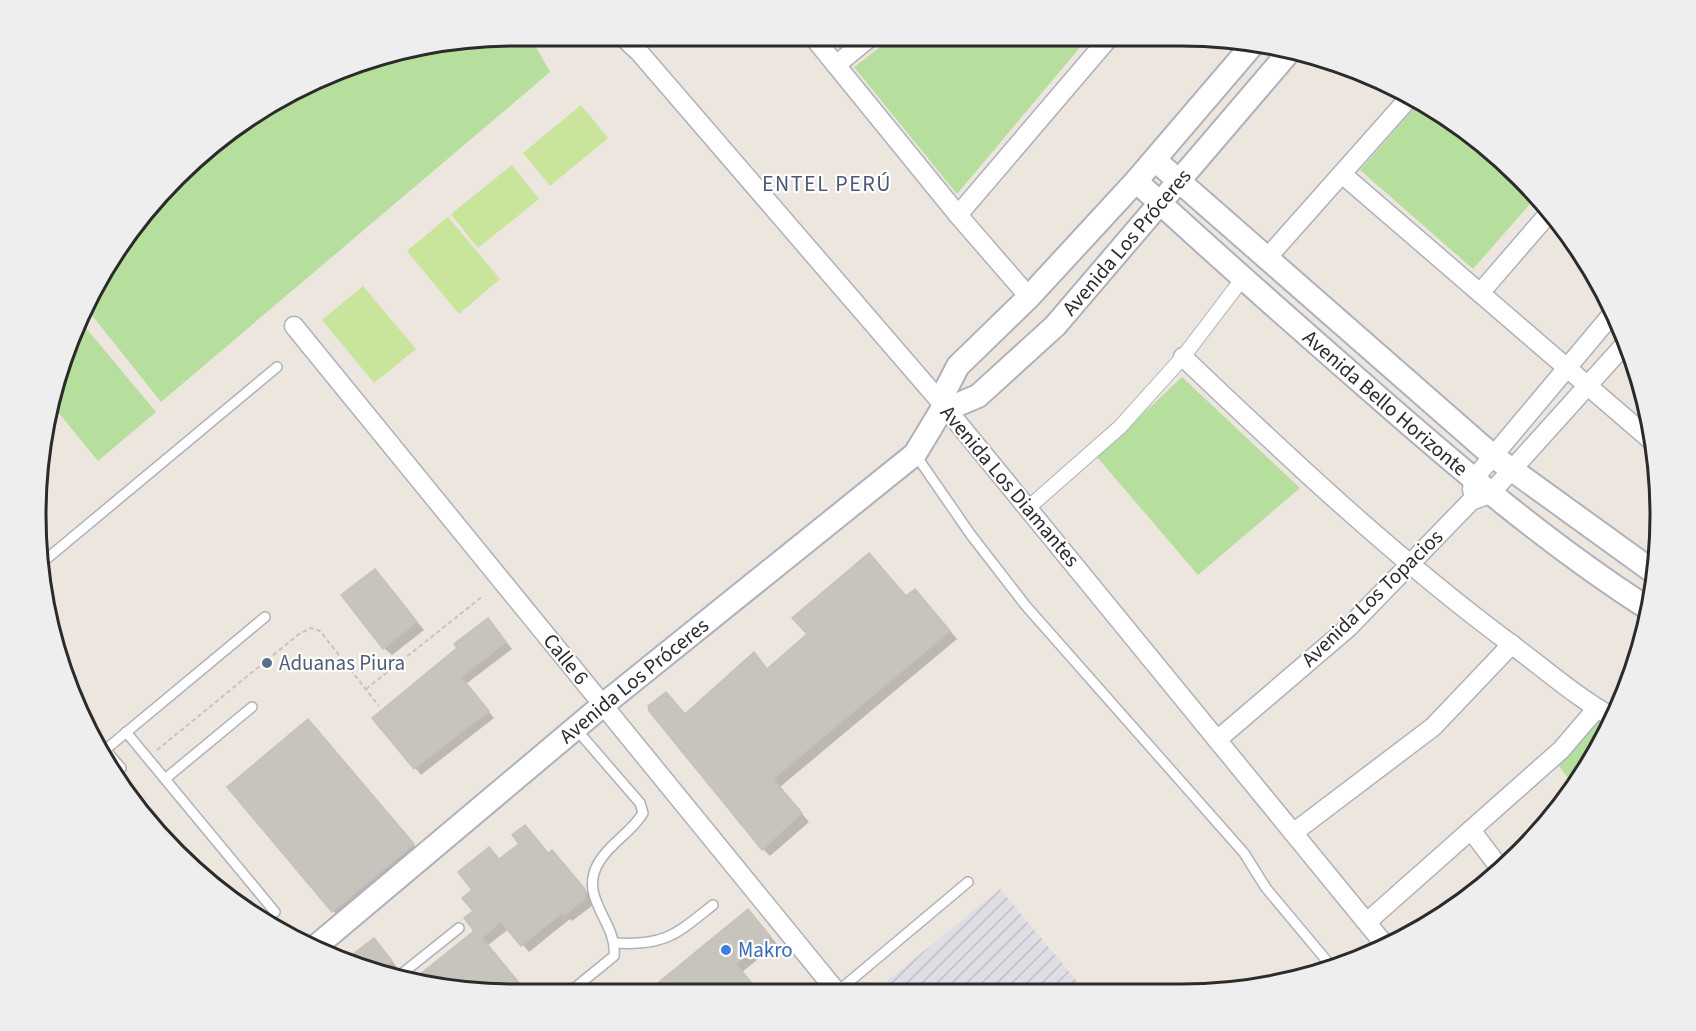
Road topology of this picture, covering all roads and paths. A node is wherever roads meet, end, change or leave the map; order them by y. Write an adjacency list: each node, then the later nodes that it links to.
1 (633, 46): 27 (street, Avenida Los Diamantes)
2 (820, 46): 7 (street)
3 (859, 46): 7 (street)
4 (1102, 46): 14 (street)
5 (1247, 52): 9 (street, Avenida Los Próceres)
6 (1284, 58): 12 (street, Avenida Los Próceres)
7 (836, 65): 14 (street)
8 (1404, 103): 10 (street)
9 (1155, 160): 11 (street, Avenida Los Próceres); 12 (street, Avenida Bello Horizonte)
10 (1342, 174): 16 (street); 18 (street)
11 (1136, 181): 13 (street, Avenida Bello Horizonte); 19 (street, Avenida Los Próceres)
12 (1178, 181): 13 (street, Avenida Los Próceres); 16 (street, Avenida Bello Horizonte)
13 (1159, 203): 17 (street, Avenida Bello Horizonte); 27 (street, Avenida Los Próceres)
14 (958, 215): 19 (street)
15 (1544, 219): 18 (street)
16 (1267, 258): 30 (street, Avenida Bello Horizonte)
17 (1243, 278): 23 (street); 32 (street, Avenida Bello Horizonte)
18 (1480, 293): 25 (street)
19 (1029, 297): 27 (street, Avenida Los Próceres)
20 (1607, 321): 25 (street, Avenida Los Topacios)
21 (294, 326): 42 (street, Calle 6)
22 (1620, 350): 26 (street, Avenida Los Topacios)
23 (1183, 357): 33 (street); 35 (street)
24 (277, 367): 34 (lane)
25 (1566, 367): 26 (street); 30 (street, Avenida Los Topacios)
26 (1587, 388): 28 (street); 31 (street, Avenida Los Topacios)
27 (944, 406): 29 (street, Avenida Los Próceres); 33 (street, Avenida Los Diamantes)
28 (1641, 433)
29 (915, 454): 42 (street, Avenida Los Próceres); 64 (lane)
30 (1493, 456): 31 (street, Avenida Bello Horizonte); 32 (street, Avenida Los Topacios)
31 (1511, 470): 32 (street, Avenida Los Topacios); 36 (street, Avenida Bello Horizonte)
32 (1478, 491): 35 (street, Avenida Los Topacios); 38 (street, Avenida Bello Horizonte)
33 (1028, 507): 49 (street, Avenida Los Diamantes)
34 (49, 557)
35 (1408, 564): 40 (street); 49 (street, Avenida Los Topacios)
36 (1646, 567)
37 (483, 596): 41 (path)
38 (1641, 604)
39 (266, 617): 48 (lane)
40 (1512, 644): 45 (street); 54 (street)
41 (366, 689): 43 (path); 51 (path)
42 (603, 705): 47 (street, Avenida Los Próceres); 67 (street, Calle 6)
43 (380, 706)
44 (252, 707): 52 (lane)
45 (1597, 708): 46 (street); 53 (street)
46 (1606, 713)
47 (576, 728): 62 (street, Avenida Los Próceres); 63 (lane)
48 (126, 732): 50 (lane); 51 (lane)
49 (1217, 740): 54 (street, Avenida Los Diamantes)
50 (108, 748)
51 (148, 758): 52 (lane)
52 (165, 779): 58 (lane)
53 (1471, 830): 55 (street); 59 (street)
54 (1293, 833): 59 (street, Avenida Los Diamantes)
55 (1496, 863)
56 (968, 882): 68 (lane)
57 (712, 905): 63 (lane)
58 (275, 912)
59 (1366, 922): 61 (street, Avenida Los Diamantes)
60 (459, 928): 65 (lane)
61 (1380, 940)
62 (321, 942)
63 (614, 943): 66 (lane)
64 (1327, 961)
65 (405, 971)
66 (580, 984)
67 (830, 984)
68 (847, 984)

